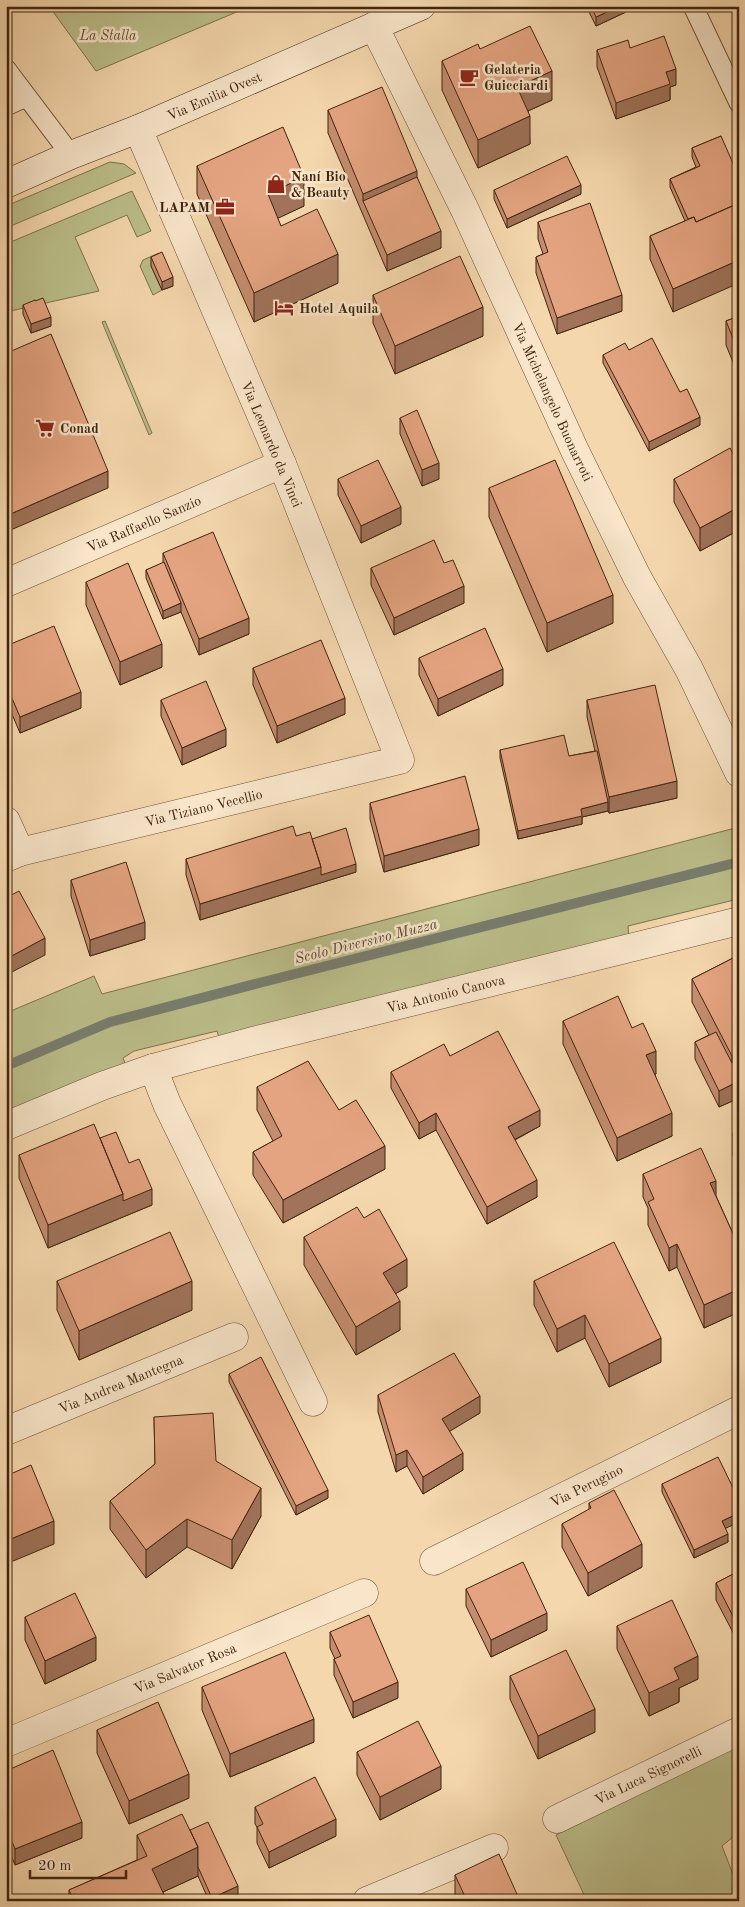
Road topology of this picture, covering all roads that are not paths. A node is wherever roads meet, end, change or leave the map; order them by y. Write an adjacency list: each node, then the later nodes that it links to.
1 (421, 6): 3 (street, Via Emilia Ovest)
2 (693, 6): 6 (lane)
3 (374, 26): 8 (street, Via Emilia Ovest); 14 (street, Via Michelangelo Buonarroti)
4 (6, 70): 5 (lane)
5 (26, 97): 7 (lane); 9 (lane)
6 (739, 104)
7 (6, 106)
8 (138, 129): 9 (street, Via Emilia Ovest); 11 (street, Via Leonardo da Vinci)
9 (71, 155): 10 (street, Via Emilia Ovest)
10 (6, 184)
11 (282, 464): 12 (street, Via Raffaello Sanzio); 13 (street, Via Leonardo da Vinci)
12 (6, 583)
13 (400, 760): 16 (street, Via Tiziano Vecellio)
14 (739, 773)
15 (6, 821): 16 (street)
16 (13, 855)
17 (739, 921): 18 (street, Via Antonio Canova)
18 (153, 1068): 19 (street, Via Antonio Canova); 21 (street)
19 (6, 1126)
20 (234, 1337): 23 (street, Via Andrea Mantegna)
21 (313, 1402)
22 (739, 1410): 24 (street, Via Perugino)
23 (6, 1431)
24 (434, 1561)
25 (364, 1593): 27 (street, Via Salvator Rosa)
26 (739, 1730): 28 (street, Via Luca Signorelli)
27 (6, 1743)
28 (557, 1820)
29 (494, 1848): 30 (street)
30 (367, 1901)

